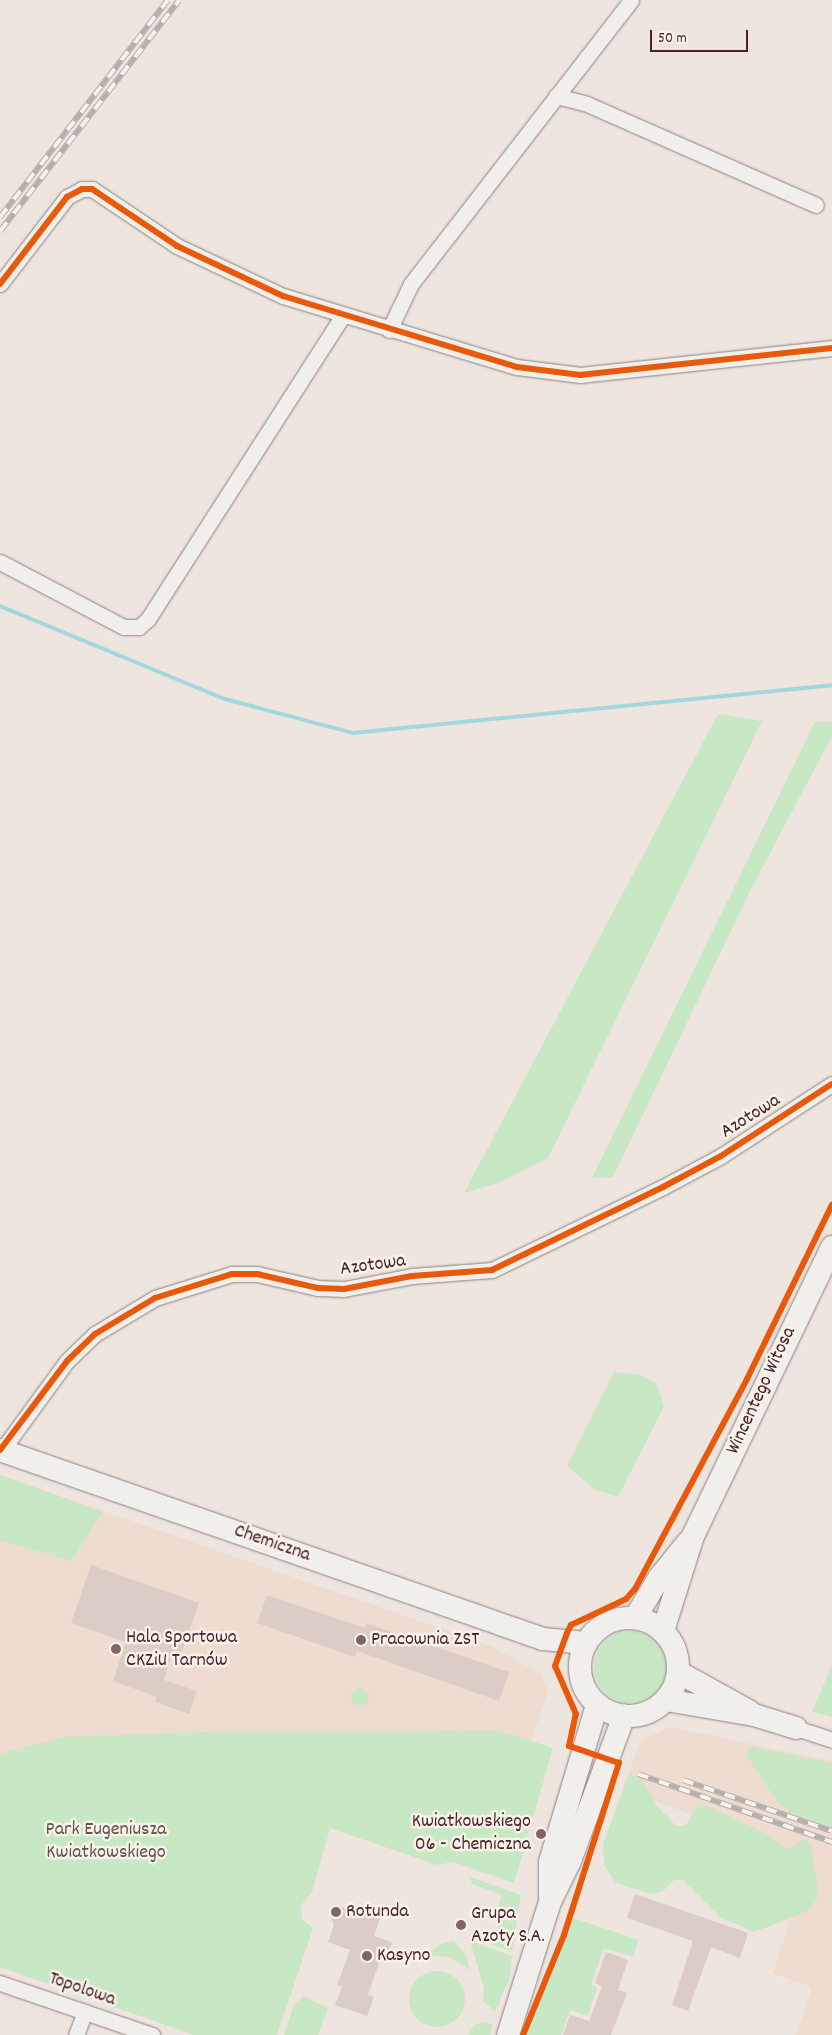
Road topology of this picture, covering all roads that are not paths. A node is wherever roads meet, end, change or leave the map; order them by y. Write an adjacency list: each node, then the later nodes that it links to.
1 (631, 0): 2 (street)
2 (556, 96): 3 (street); 6 (street)
3 (816, 205)
4 (0, 284): 5 (street)
5 (343, 315): 6 (street); 8 (street)
6 (390, 330): 7 (street)
7 (832, 348)
8 (0, 562)
9 (832, 1084): 11 (street, Azotowa)
10 (832, 1247): 12 (main road, Wincentego Witosa)
11 (1, 1450): 15 (main road, Chemiczna)
12 (693, 1536): 13 (main road, Wincentego Witosa); 14 (main road, Wincentego Witosa)
13 (634, 1618): 14 (main road); 16 (main road)
14 (663, 1631): 18 (main road)
15 (543, 1639): 16 (main road, Chemiczna); 17 (main road, Chemiczna)
16 (586, 1643): 17 (main road)
17 (579, 1668): 20 (main road)
18 (678, 1672): 19 (main road); 21 (main road)
19 (666, 1700): 21 (main road); 22 (main road)
20 (597, 1705): 22 (main road); 25 (main road)
21 (754, 1715): 23 (main road)
22 (624, 1716): 25 (main road)
23 (796, 1728): 24 (street)
24 (832, 1740)
25 (550, 1902): 30 (main road)
26 (0, 1983): 27 (street, Topolowa)
27 (85, 2012): 28 (street); 29 (street, Topolowa)
28 (76, 2035)
29 (152, 2035)
30 (508, 2035)

